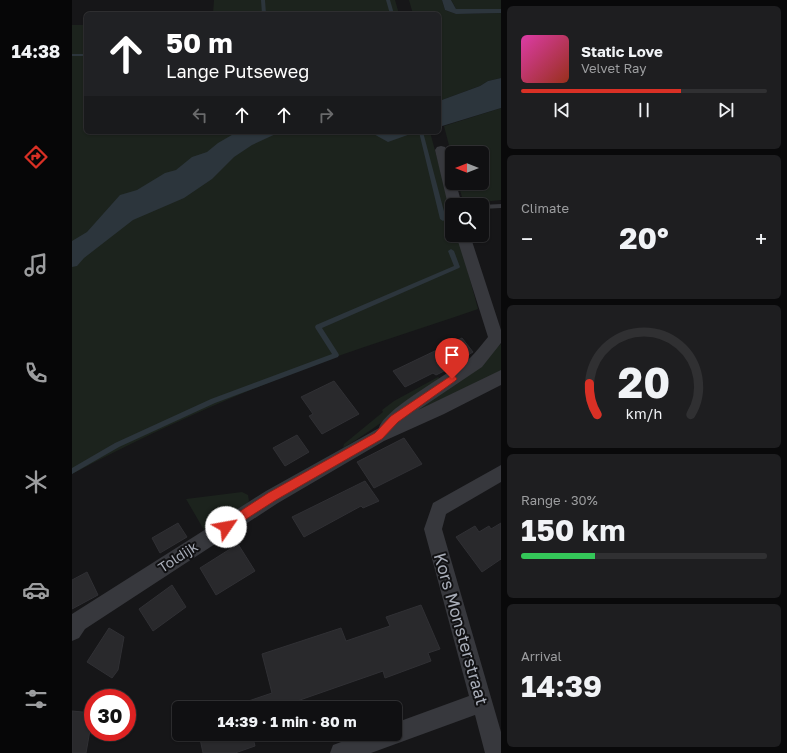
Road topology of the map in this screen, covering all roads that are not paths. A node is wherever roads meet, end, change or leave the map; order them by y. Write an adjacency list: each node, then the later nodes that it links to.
1 (441, 150): 2 (street)
2 (453, 198)
3 (501, 206): 4 (lane)
4 (489, 207)
5 (465, 242): 6 (street)
6 (499, 338): 8 (street)
7 (501, 377): 8 (street, Toldijk)
8 (378, 436): 10 (street, Toldijk)
9 (501, 473): 11 (street, Kors Monsterstraat)
10 (72, 631)
11 (482, 702): 12 (street); 15 (street, Kors Monsterstraat)
12 (402, 731)
13 (374, 741): 14 (street)
14 (341, 753)
15 (496, 753)

